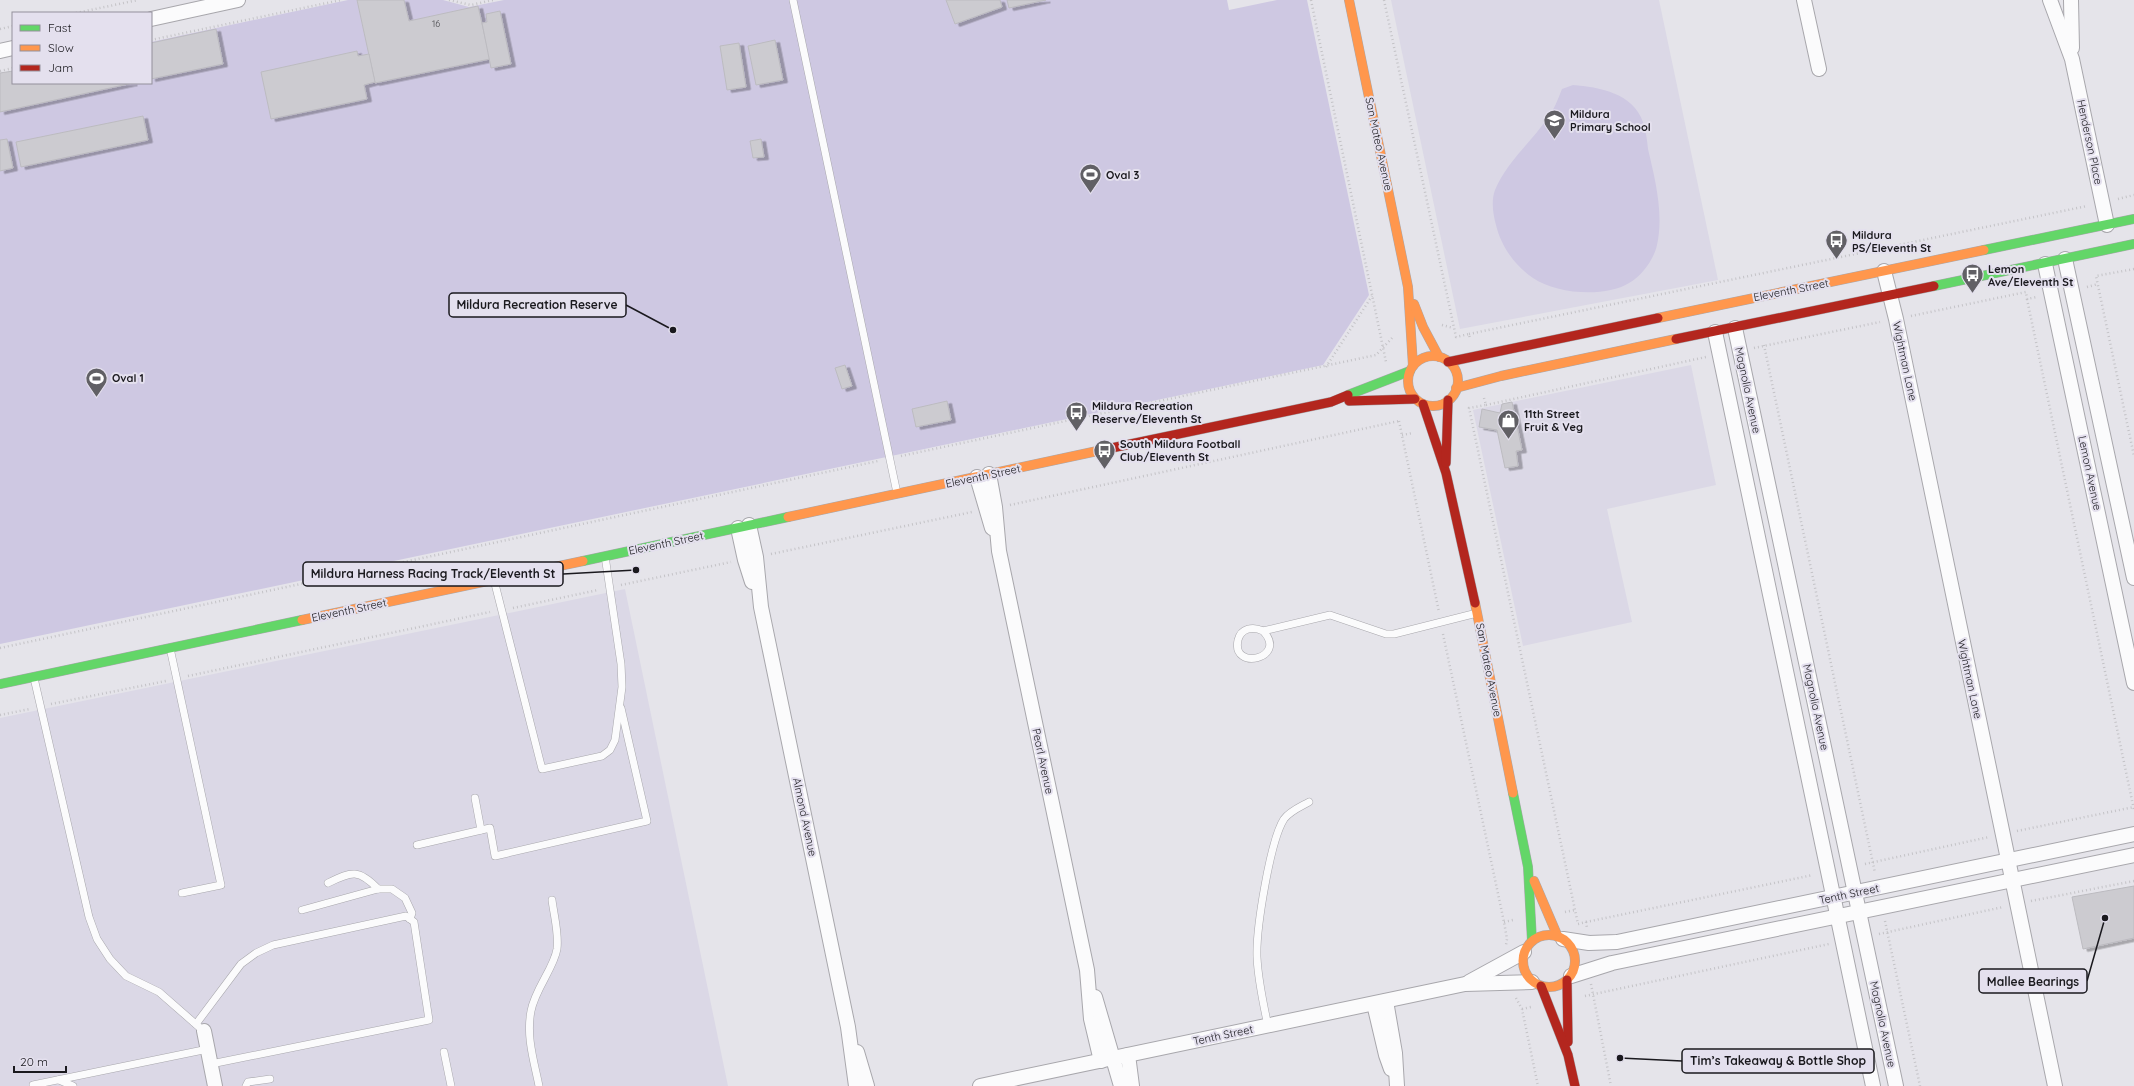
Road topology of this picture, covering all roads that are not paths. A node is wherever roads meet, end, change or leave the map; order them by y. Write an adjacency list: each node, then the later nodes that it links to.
1 (238, 0): 7 (street)
2 (793, 0): 33 (lane)
3 (1349, 0): 17 (main road, San Mateo Avenue)
4 (1804, 0): 11 (street)
5 (2050, 0): 10 (street, Henderson Place)
6 (2071, 0): 10 (street, Henderson Place)
7 (152, 19)
8 (12, 48): 9 (street)
9 (0, 51)
10 (2072, 59): 13 (street, Henderson Place)
11 (1819, 69)
12 (2134, 219): 13 (main road, Eleventh Street)
13 (2107, 225): 15 (main road, Eleventh Street)
14 (2134, 244): 15 (main road, Eleventh Street)
15 (2053, 249): 16 (main road, Eleventh Street); 18 (main road, Eleventh Street); 38 (street, Lemon Avenue); 48 (street, Lemon Avenue)
16 (1884, 271): 18 (street, Wightman Lane); 19 (main road, Eleventh Street)
17 (1408, 287): 22 (main road, San Mateo Avenue); 24 (main road, San Mateo Avenue)
18 (1890, 295): 20 (main road, Eleventh Street); 63 (street, Wightman Lane)
19 (1719, 304): 20 (main road); 21 (main road); 23 (main road, Eleventh Street)
20 (1735, 328): 21 (main road, Eleventh Street); 29 (street, Magnolia Avenue)
21 (1715, 332): 25 (main road, Eleventh Street); 30 (street, Magnolia Avenue)
22 (1439, 357): 23 (main road); 24 (main road)
23 (1448, 362): 25 (main road)
24 (1412, 369): 27 (main road, Eleventh Street); 28 (main road)
25 (1456, 388): 26 (main road)
26 (1448, 400): 28 (main road); 31 (main road, San Mateo Avenue)
27 (1331, 402): 28 (main road, Eleventh Street); 32 (main road, Eleventh Street)
28 (1419, 402): 31 (main road, San Mateo Avenue)
29 (1757, 433): 30 (street); 34 (street, Magnolia Avenue)
30 (1737, 436): 35 (street, Magnolia Avenue)
31 (1446, 473): 42 (main road, San Mateo Avenue)
32 (983, 476): 33 (main road, Eleventh Street); 93 (street, Pearl Avenue)
33 (897, 494): 36 (main road, Eleventh Street)
34 (1774, 510): 35 (street); 40 (street, Magnolia Avenue)
35 (1753, 514): 41 (street, Magnolia Avenue)
36 (744, 526): 37 (main road, Eleventh Street); 85 (street, Almond Avenue)
37 (605, 556): 39 (main road, Eleventh Street); 50 (lane)
38 (2134, 578)
39 (494, 579): 44 (main road, Eleventh Street); 50 (lane)
40 (1790, 584): 41 (street); 45 (street, Magnolia Avenue)
41 (1768, 589): 46 (street, Magnolia Avenue)
42 (1477, 613): 43 (lane); 64 (main road, San Mateo Avenue)
43 (1263, 631): 43 (lane)
44 (170, 648): 47 (main road, Eleventh Street); 68 (lane)
45 (1807, 662): 46 (street); 51 (street, Magnolia Avenue)
46 (1784, 666): 52 (street, Magnolia Avenue)
47 (33, 677): 49 (main road, Eleventh Street); 86 (lane)
48 (2134, 683)
49 (0, 684)
50 (620, 704): 59 (lane)
51 (1818, 712): 52 (street); 53 (street, Magnolia Avenue)
52 (1795, 717): 54 (street, Magnolia Avenue)
53 (1828, 765): 54 (street); 57 (street, Magnolia Avenue)
54 (1806, 770): 58 (street, Magnolia Avenue)
55 (475, 798): 59 (lane)
56 (1309, 802): 84 (lane)
57 (1838, 816): 58 (street); 69 (street, Magnolia Avenue)
58 (1816, 820): 70 (street, Magnolia Avenue)
59 (481, 830): 61 (lane)
60 (2134, 834): 63 (street, Tenth Street)
61 (417, 845)
62 (2134, 855): 65 (street, Tenth Street)
63 (2008, 860): 65 (street, Wightman Lane); 69 (street, Tenth Street)
64 (1528, 867): 76 (main road, San Mateo Avenue); 77 (main road, San Mateo Avenue)
65 (2012, 880): 73 (street, Tenth Street); 112 (street, Wightman Lane)
66 (328, 884): 67 (lane)
67 (378, 888): 72 (lane); 75 (lane)
68 (182, 893)
69 (1855, 893): 70 (street, Tenth Street); 73 (street, Magnolia Avenue)
70 (1833, 897): 74 (street, Magnolia Avenue); 76 (street, Tenth Street)
71 (552, 900): 104 (lane)
72 (302, 910)
73 (1860, 911): 74 (street, Tenth Street); 81 (street, Magnolia Avenue)
74 (1836, 916): 78 (street, Tenth Street); 82 (street, Magnolia Avenue)
75 (410, 920): 86 (lane); 94 (lane)
76 (1560, 938): 77 (main road); 78 (main road)
77 (1528, 947): 79 (street, Tenth Street); 80 (main road)
78 (1569, 978): 80 (main road); 92 (main road)
79 (1465, 984): 80 (street, Tenth Street); 83 (street, Tenth Street)
80 (1536, 984): 92 (main road)
81 (1876, 991): 82 (street); 87 (street, Magnolia Avenue)
82 (1853, 995): 89 (street, Magnolia Avenue)
83 (1380, 1003): 84 (street, Tenth Street); 97 (street)
84 (1268, 1026): 91 (street, Tenth Street)
85 (848, 1027): 105 (street, Almond Avenue); 106 (street, Almond Avenue)
86 (200, 1028): 88 (street)
87 (1888, 1044): 89 (street); 111 (street, Magnolia Avenue)
88 (208, 1049): 94 (street); 96 (lane)
89 (1865, 1050): 110 (street, Magnolia Avenue)
90 (444, 1052): 103 (lane)
91 (1128, 1055): 93 (street, Tenth Street); 108 (street)
92 (1568, 1055): 109 (main road)
93 (1107, 1060): 99 (street, Tenth Street); 107 (street, Pearl Avenue)
94 (211, 1064): 101 (street)
95 (270, 1079): 102 (lane)
96 (57, 1080): 98 (lane); 100 (lane)
97 (1397, 1084)
98 (33, 1085)
99 (987, 1085)
100 (73, 1086)
101 (215, 1086)
102 (246, 1086)
103 (451, 1086)
104 (539, 1086)
105 (856, 1086)
106 (867, 1086)
107 (1121, 1086)
108 (1132, 1086)
109 (1575, 1086)
110 (1873, 1086)
111 (1896, 1086)
112 (2055, 1086)

